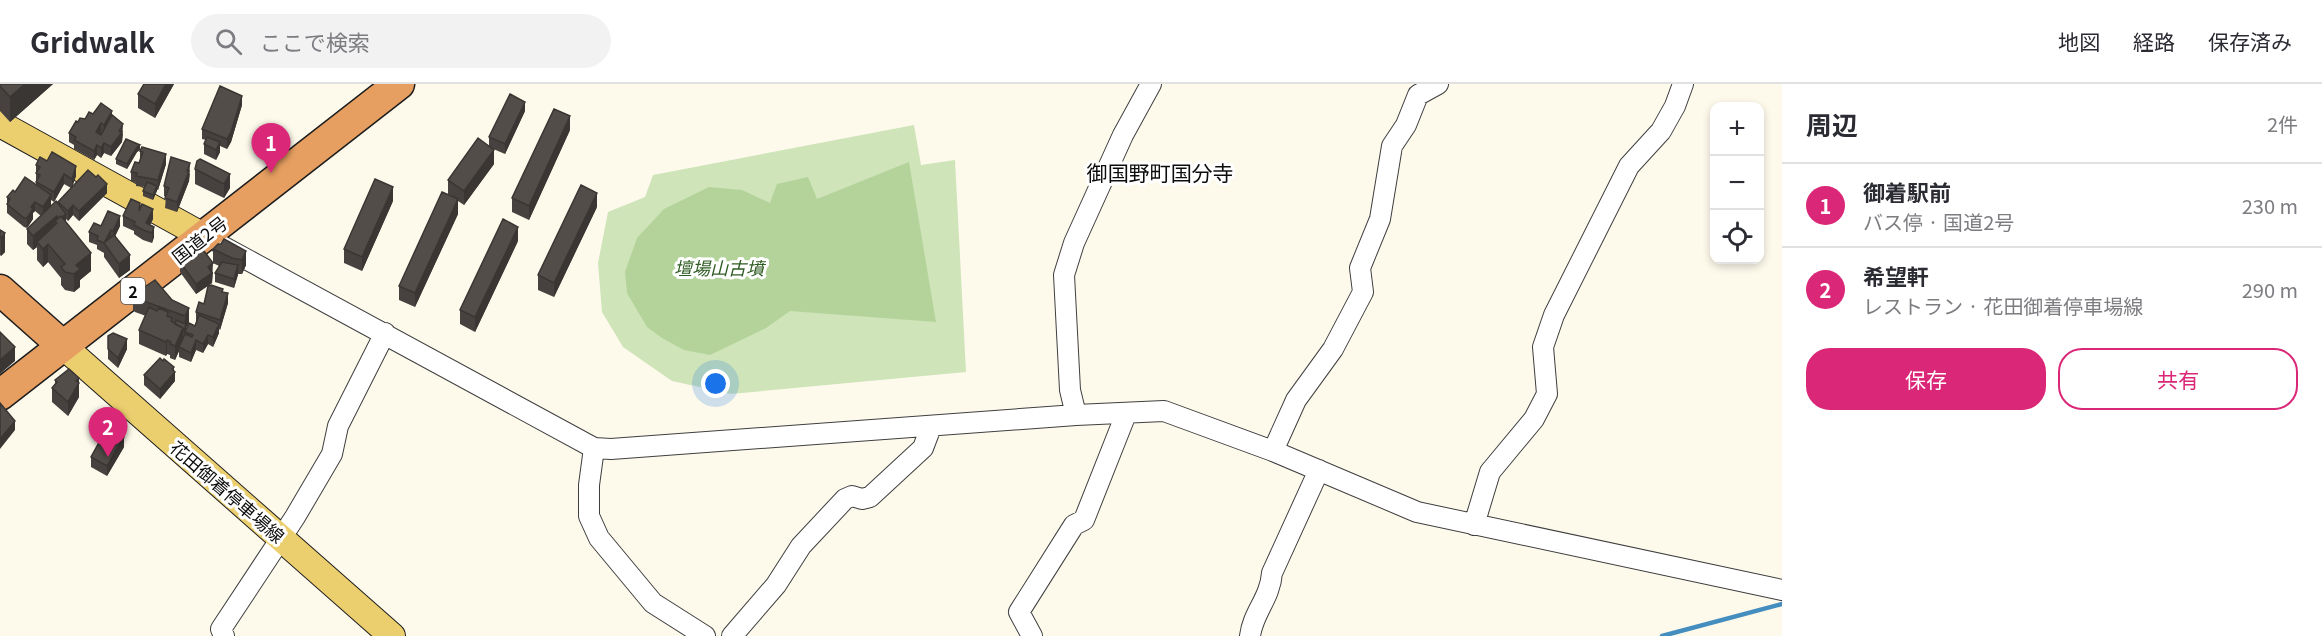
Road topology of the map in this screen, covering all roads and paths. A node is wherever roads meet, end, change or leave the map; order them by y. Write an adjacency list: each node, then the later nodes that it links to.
1 (399, 84): 6 (highway, 国道2号 / 2)
2 (1151, 84): 12 (street)
3 (1438, 84): 15 (street)
4 (1683, 84): 17 (street)
5 (0, 124): 6 (main road)
6 (203, 236): 8 (street); 9 (highway, 国道2号 / 2)
7 (0, 290): 9 (highway)
8 (385, 333): 14 (street); 18 (street)
9 (63, 346): 10 (highway, 国道2号 / 2); 18 (main road, 花田御着停車場線)
10 (0, 395)
11 (1126, 414): 12 (street); 15 (street); 24 (street)
12 (1076, 415): 13 (street)
13 (931, 427): 14 (street); 23 (street)
14 (594, 448): 22 (street)
15 (1273, 451): 16 (street)
16 (1319, 470): 17 (street); 25 (street)
17 (1474, 525): 19 (street)
18 (280, 537): 20 (street); 21 (main road, 花田御着停車場線)
19 (1782, 590)
20 (224, 636)
21 (392, 636)
22 (705, 636)
23 (732, 636)
24 (1032, 636)
25 (1250, 636)

